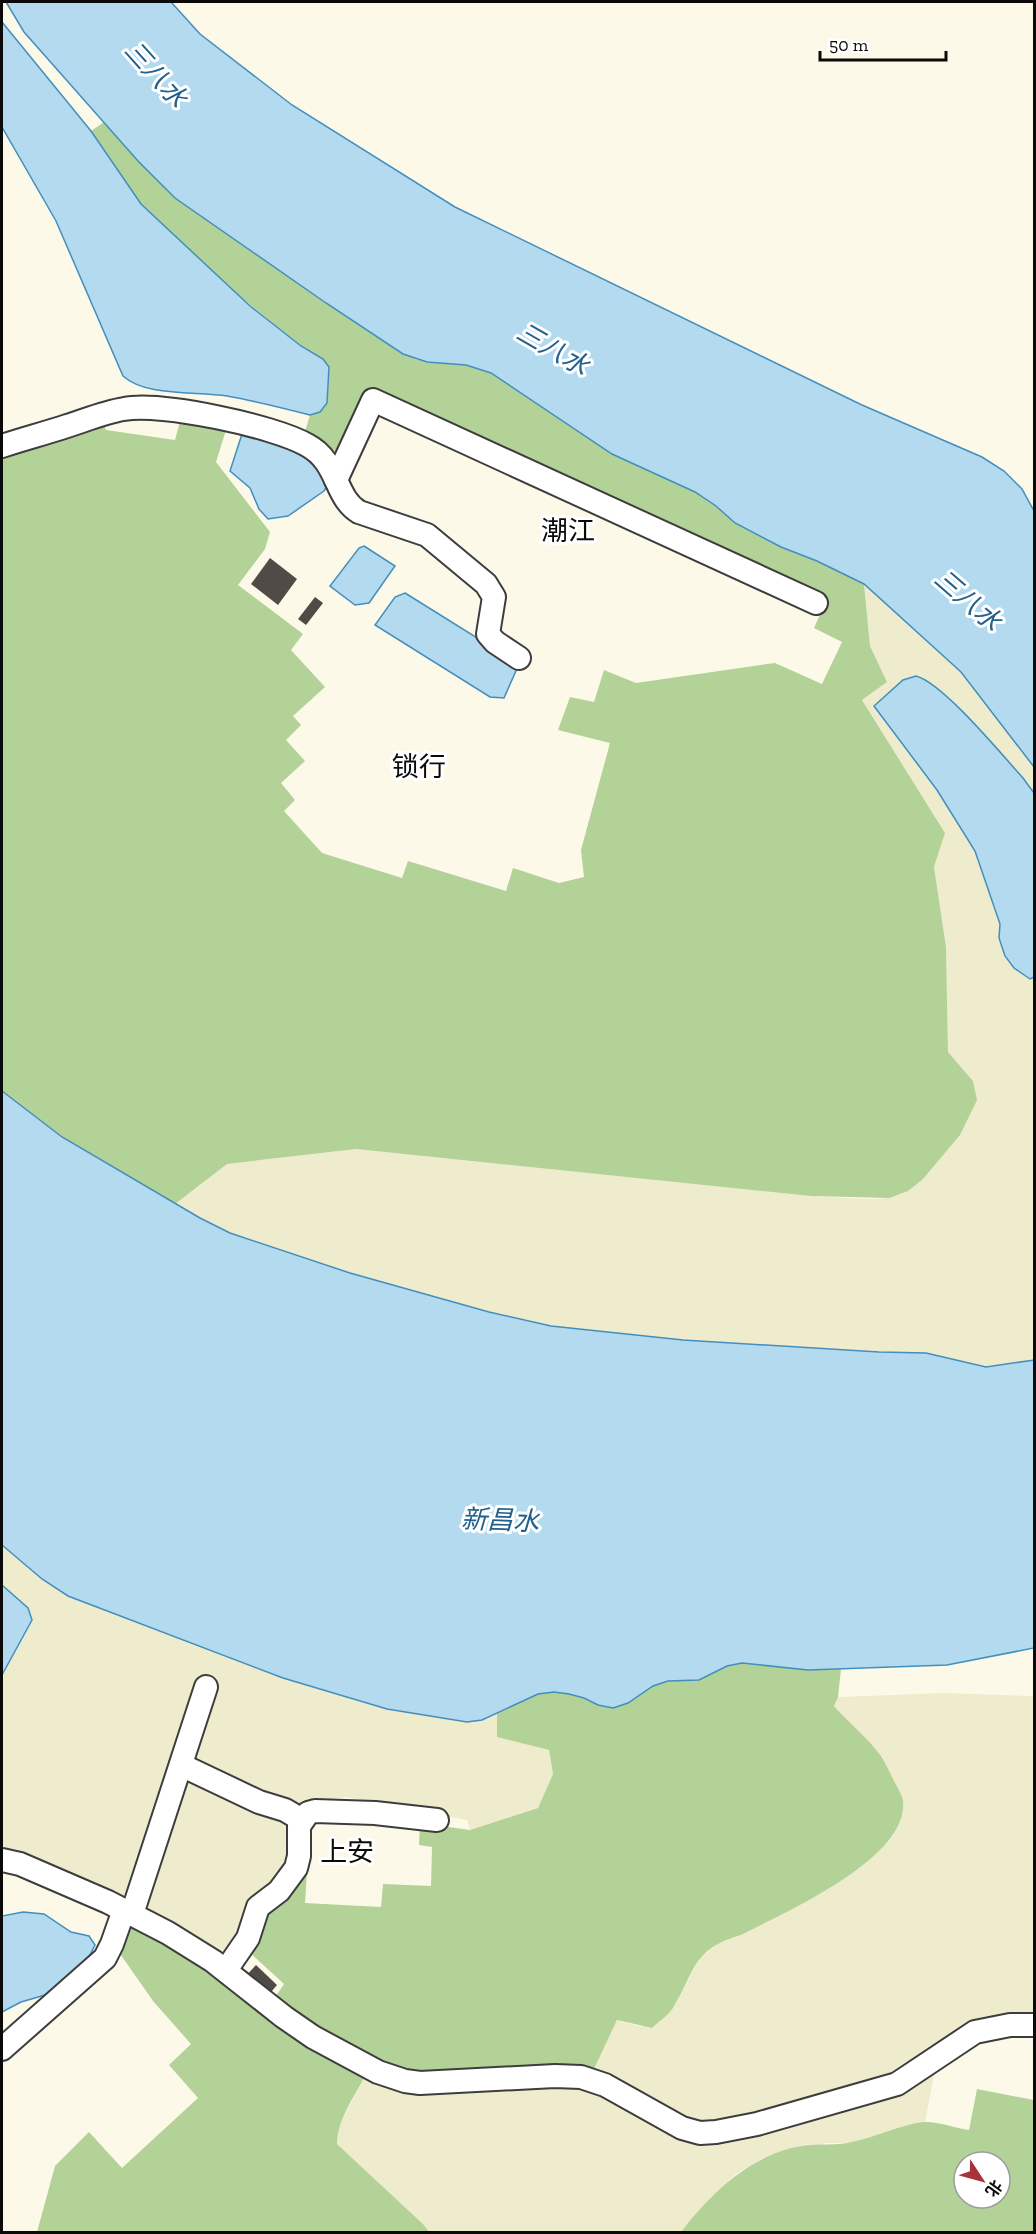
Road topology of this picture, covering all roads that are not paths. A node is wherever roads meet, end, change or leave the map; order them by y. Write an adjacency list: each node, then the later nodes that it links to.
1 (2, 446): 2 (street)
2 (336, 480): 3 (street); 4 (street)
3 (816, 603)
4 (519, 658)
5 (206, 1687): 6 (street)
6 (181, 1765): 7 (street); 10 (street)
7 (302, 1820): 8 (street); 11 (street)
8 (437, 1820)
9 (2, 1860): 10 (street)
10 (128, 1912): 11 (street); 13 (street)
11 (226, 1970): 12 (street)
12 (1035, 2025)
13 (2, 2049)

